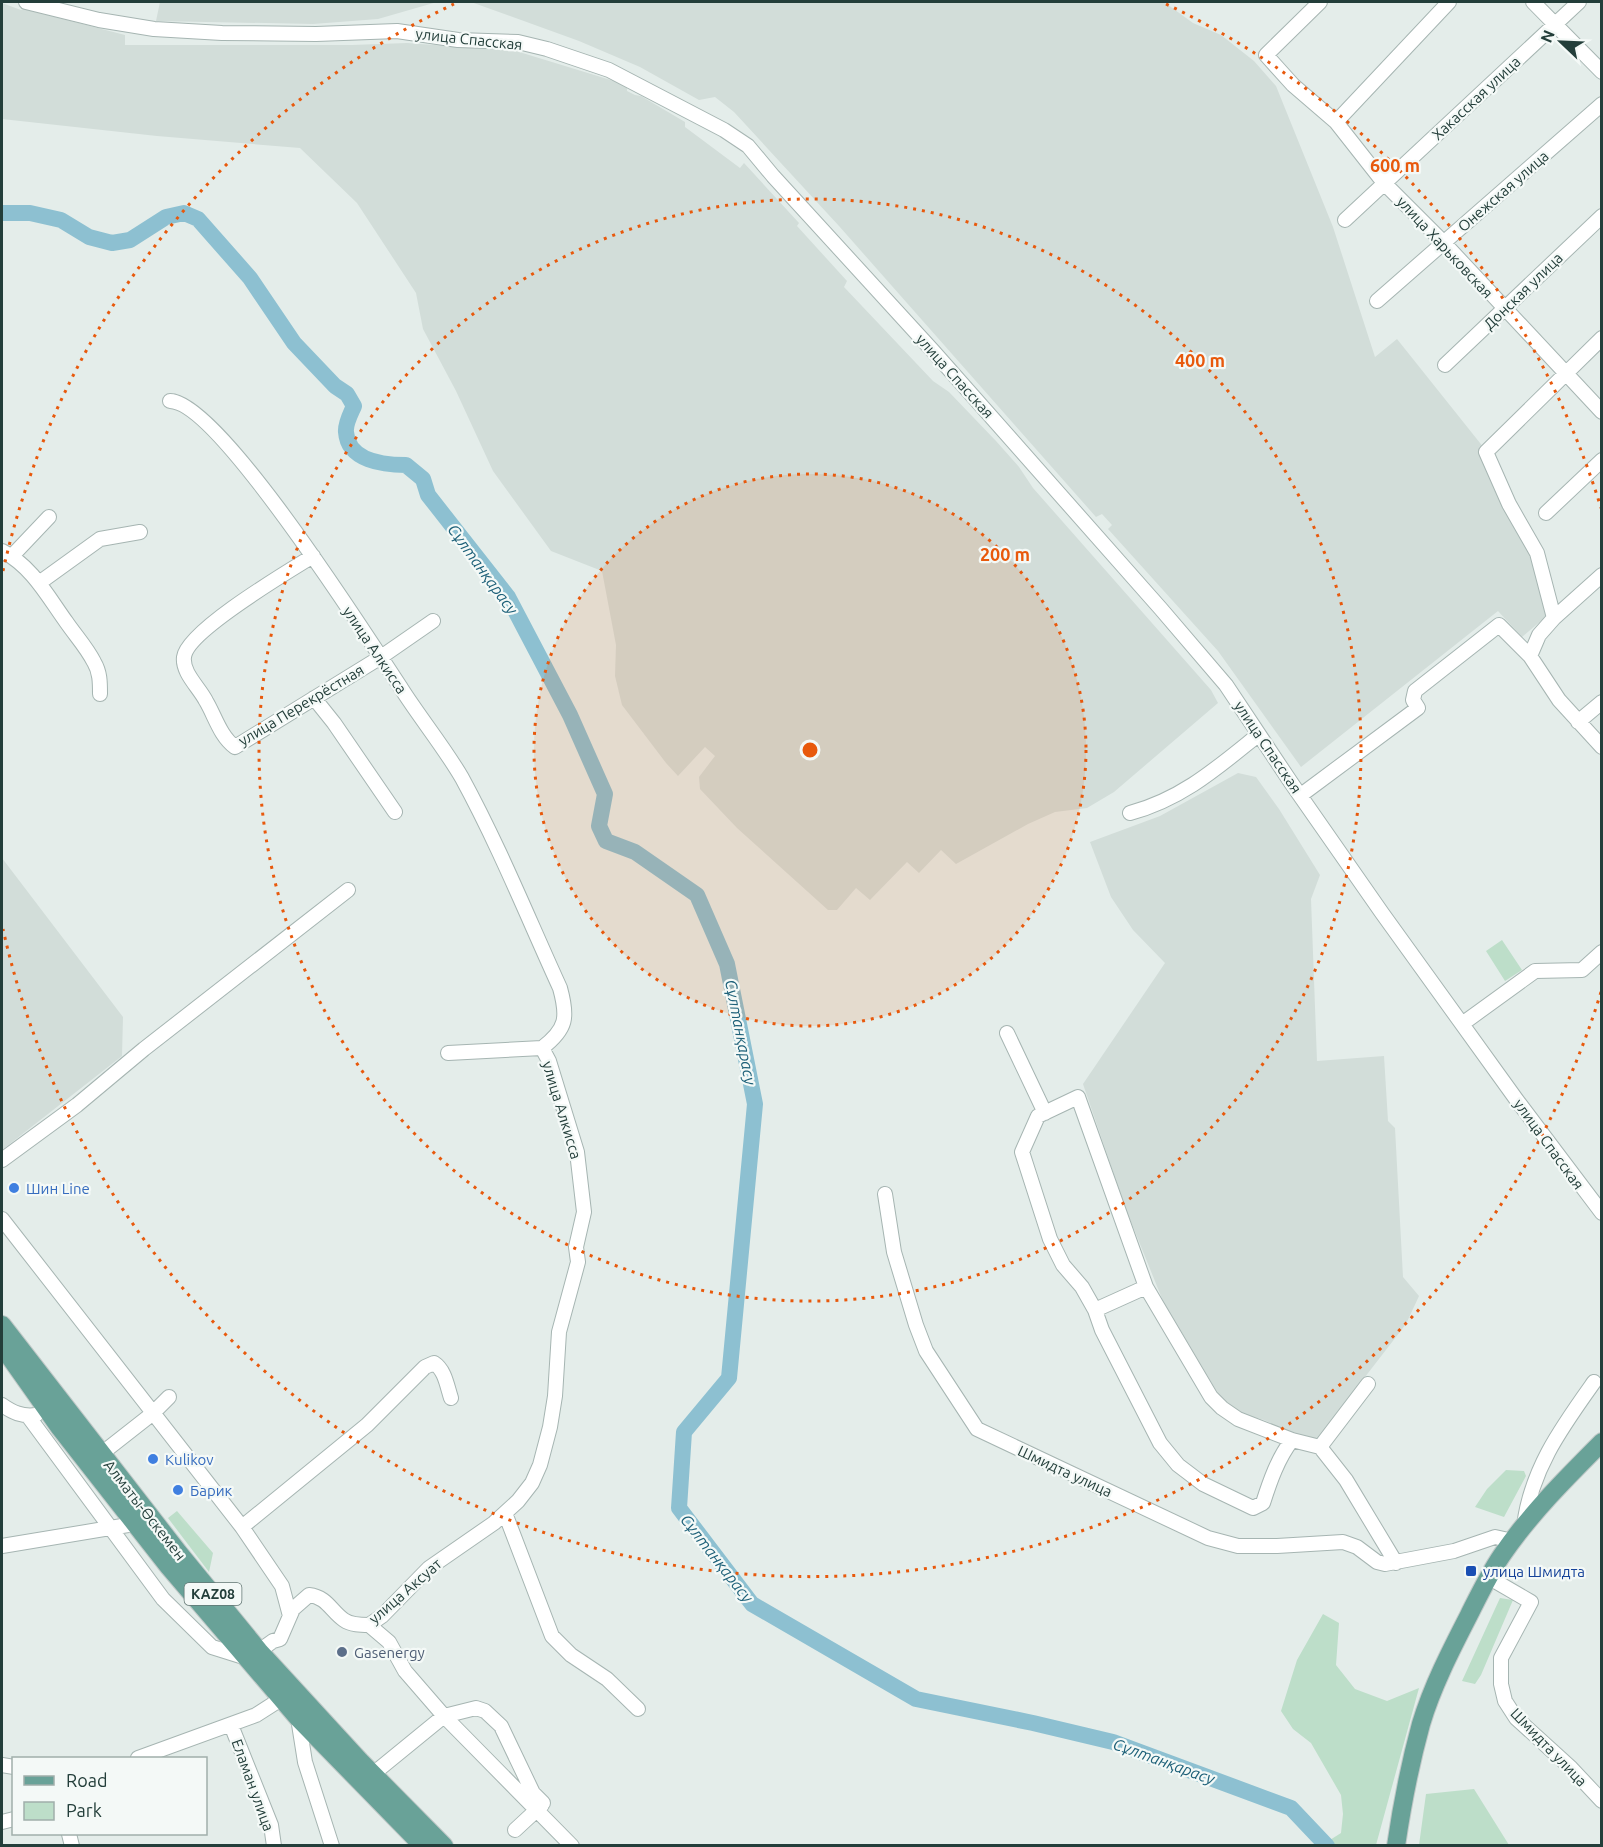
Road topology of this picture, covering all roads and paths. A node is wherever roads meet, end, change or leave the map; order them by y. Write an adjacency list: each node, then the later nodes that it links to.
1 (26, 2): 37 (street, улица Спасская)
2 (1320, 2): 9 (street, улица Харьковская)
3 (1449, 2): 9 (street)
4 (1533, 2): 6 (street)
5 (1579, 2): 6 (street, Хакасская улица)
6 (1556, 25): 7 (street); 10 (street, Хакасская улица)
7 (1602, 72)
8 (1602, 104): 13 (street, Онежская улица)
9 (1336, 122): 10 (street, улица Харьковская)
10 (1384, 183): 12 (street, Хакасская улица); 13 (street, улица Харьковская)
11 (1602, 216): 15 (street, Донская улица)
12 (1346, 219)
13 (1444, 243): 14 (street, Онежская улица); 15 (street, улица Харьковская)
14 (1377, 301)
15 (1504, 309): 17 (street, Донская улица); 18 (street, улица Харьковская)
16 (1602, 338): 18 (street)
17 (1445, 365)
18 (1565, 374): 20 (street, улица Харьковская); 29 (street)
19 (170, 401): 26 (street, улица Алкисса)
20 (1602, 412)
21 (1602, 460): 22 (street)
22 (1546, 513)
23 (49, 517): 25 (street)
24 (140, 532): 28 (street)
25 (7, 554): 28 (street)
26 (313, 556): 32 (street, улица Алкисса); 34 (street, улица Перекрёстная)
27 (1602, 574): 29 (street)
28 (39, 583): 33 (street)
29 (1554, 618): 31 (street)
30 (433, 621): 32 (street, улица Перекрёстная)
31 (1530, 656): 36 (street); 39 (street)
32 (381, 657): 34 (street, улица Перекрёстная); 46 (street, улица Алкисса)
33 (100, 694)
34 (314, 698): 40 (street)
35 (1602, 702): 36 (street)
36 (1578, 722): 38 (street)
37 (1258, 735): 39 (street, улица Спасская); 41 (street)
38 (1602, 747)
39 (1301, 795): 44 (street, улица Спасская)
40 (395, 813)
41 (1130, 813)
42 (348, 890): 49 (street)
43 (1602, 952): 44 (street)
44 (1462, 1023): 51 (street, улица Спасская)
45 (1007, 1033): 48 (street)
46 (542, 1048): 47 (street); 70 (street, улица Алкисса)
47 (448, 1053)
48 (1045, 1113): 53 (street); 54 (street)
49 (2, 1160)
50 (885, 1194): 77 (street, Шмидта улица)
51 (1602, 1213)
52 (2, 1219): 64 (street)
53 (1146, 1287): 54 (street); 66 (street)
54 (1095, 1310): 66 (street)
55 (2, 1325): 57 (main road, Алматы-Өскемен / KAZ08)
56 (2, 1346): 57 (main road, Алматы-Өскемен / KAZ08)
57 (23, 1366): 63 (main road, Алматы-Өскемен / KAZ08); 69 (main road, Алматы-Өскемен / KAZ08)
58 (1599, 1380): 72 (street)
59 (1368, 1384): 68 (street)
60 (169, 1397): 64 (street)
61 (451, 1398): 73 (street)
62 (2, 1405): 65 (street)
63 (49, 1413): 65 (street); 71 (main road, Алматы-Өскемен / KAZ08)
64 (152, 1414): 69 (street); 73 (street)
65 (28, 1416): 74 (street)
66 (1292, 1440): 68 (street)
67 (1602, 1442): 72 (main road)
68 (1320, 1448): 77 (street)
69 (101, 1454): 81 (main road, Алматы-Өскемен / KAZ08)
70 (505, 1513): 80 (street, улица Аксуат); 83 (street)
71 (134, 1524): 74 (street); 81 (main road, Алматы-Өскемен / KAZ08)
72 (1524, 1526): 75 (main road)
73 (242, 1527): 79 (street)
74 (110, 1528): 76 (street); 81 (street)
75 (1513, 1541): 77 (street); 78 (main road)
76 (2, 1546)
77 (1396, 1563)
78 (1488, 1577): 89 (street, Шмидта улица); 98 (main road)
79 (290, 1616): 80 (street, улица Аксуат); 81 (street, улица Аксуат)
80 (369, 1626): 84 (street)
81 (253, 1655): 82 (main road, Алматы-Өскемен / KAZ08); 88 (main road, Алматы-Өскемен / KAZ08)
82 (281, 1699): 85 (main road, Алматы-Өскемен / KAZ08); 86 (street)
83 (638, 1709)
84 (444, 1716): 88 (street); 90 (street); 90 (street)
85 (298, 1718): 94 (street); 95 (main road, Алматы-Өскемен / KAZ08)
86 (231, 1725): 87 (street); 93 (street, Еламан улица)
87 (141, 1757)
88 (374, 1774): 96 (main road, Алматы-Өскемен / KAZ08)
89 (1602, 1802)
90 (540, 1807): 91 (street); 92 (street); 97 (street)
91 (554, 1815)
92 (515, 1830)
93 (274, 1845)
94 (332, 1845)
95 (423, 1845)
96 (444, 1845)
97 (572, 1845)
98 (1396, 1845)

